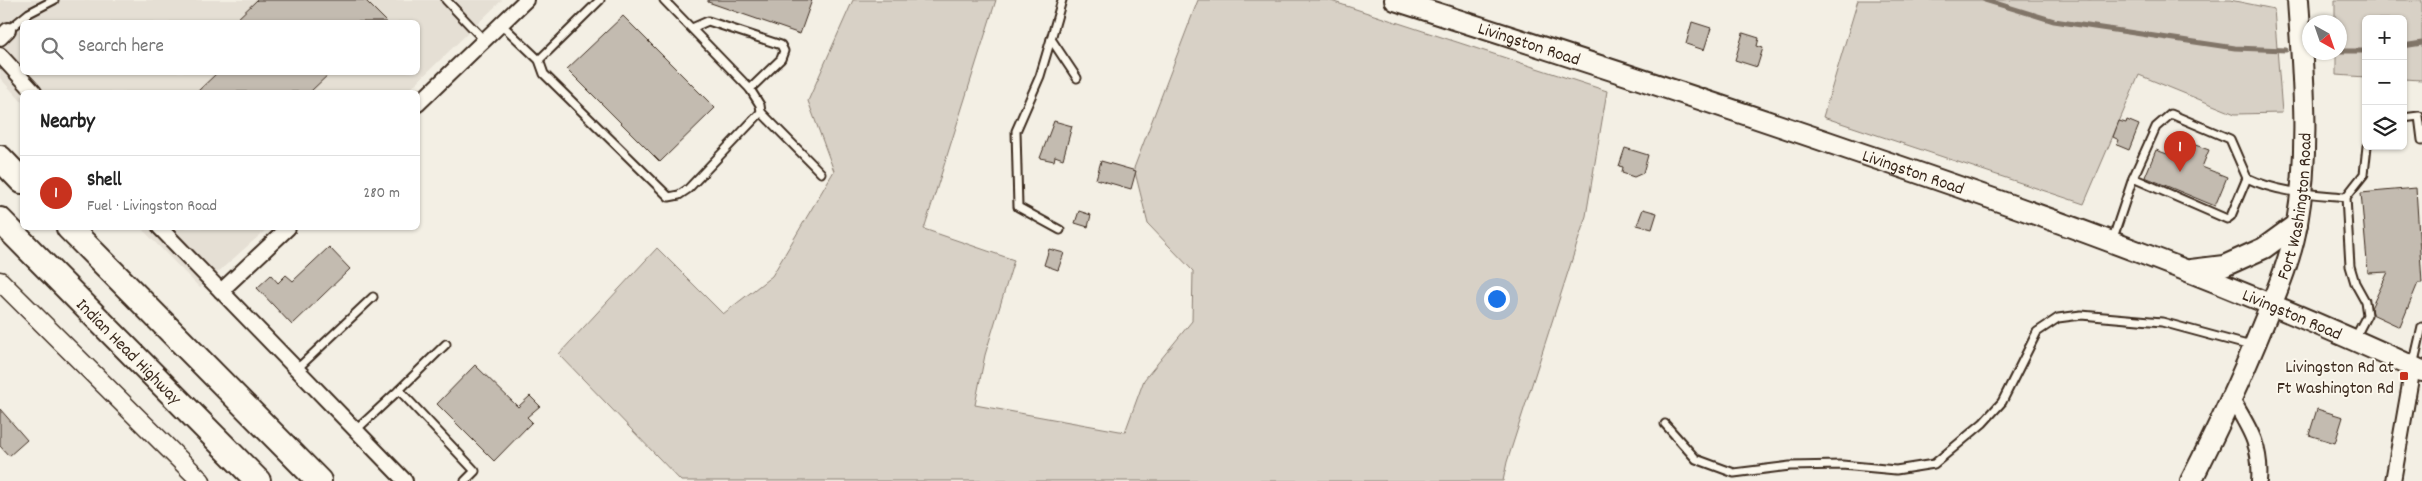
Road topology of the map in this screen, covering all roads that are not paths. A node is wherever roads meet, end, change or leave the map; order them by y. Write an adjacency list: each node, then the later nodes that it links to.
1 (54, 0): 9 (lane)
2 (446, 0): 15 (lane)
3 (526, 0): 11 (street)
4 (600, 0): 17 (lane)
5 (664, 0): 12 (lane)
6 (1062, 0): 14 (lane)
7 (1396, 0): 39 (main road, Livingston Road)
8 (2298, 0): 31 (main road, Fort Washington Road)
9 (21, 20)
10 (20, 21): 13 (lane)
11 (501, 24): 15 (street); 17 (lane)
12 (692, 28): 19 (lane); 19 (lane)
13 (4, 34)
14 (1051, 39): 18 (lane); 38 (lane)
15 (484, 40): 21 (street)
16 (0, 55): 20 (street)
17 (539, 60): 22 (lane)
18 (1077, 78)
19 (750, 89): 22 (lane)
20 (32, 90)
21 (420, 102)
22 (761, 112): 27 (lane)
23 (2407, 118): 24 (lane)
24 (2422, 140)
25 (2367, 150): 32 (lane)
26 (0, 158): 30 (highway)
27 (821, 173)
28 (2133, 178): 29 (lane); 29 (lane); 39 (lane)
29 (2247, 178): 31 (lane)
30 (20, 179)
31 (2301, 193): 32 (lane); 34 (main road, Fort Washington Road)
32 (2346, 197): 46 (lane)
33 (0, 220): 56 (highway, Indian Head Highway)
34 (2297, 224): 40 (main road); 44 (main road, Fort Washington Road)
35 (70, 230): 57 (highway)
36 (162, 230): 42 (street)
37 (286, 230): 42 (street)
38 (1060, 230)
39 (2111, 241): 40 (main road, Livingston Road)
40 (2189, 270): 44 (main road, Livingston Road)
41 (0, 281): 55 (street)
42 (221, 291): 49 (street)
43 (373, 297): 49 (lane)
44 (2271, 305): 46 (main road, Livingston Road); 48 (main road, Fort Washington Road)
45 (2422, 327): 50 (lane)
46 (2355, 340): 50 (main road, Livingston Road)
47 (446, 344): 51 (lane)
48 (2254, 347): 52 (main road, Fort Washington Road); 53 (lane)
49 (297, 369): 54 (street)
50 (2417, 369): 62 (street)
51 (399, 390): 54 (lane); 59 (lane)
52 (2232, 399): 60 (main road, Fort Washington Road); 61 (street)
53 (1665, 424)
54 (356, 430): 58 (street)
55 (201, 481)
56 (258, 481)
57 (319, 481)
58 (405, 481)
59 (465, 481)
60 (2191, 481)
61 (2259, 481)
62 (2393, 481)

